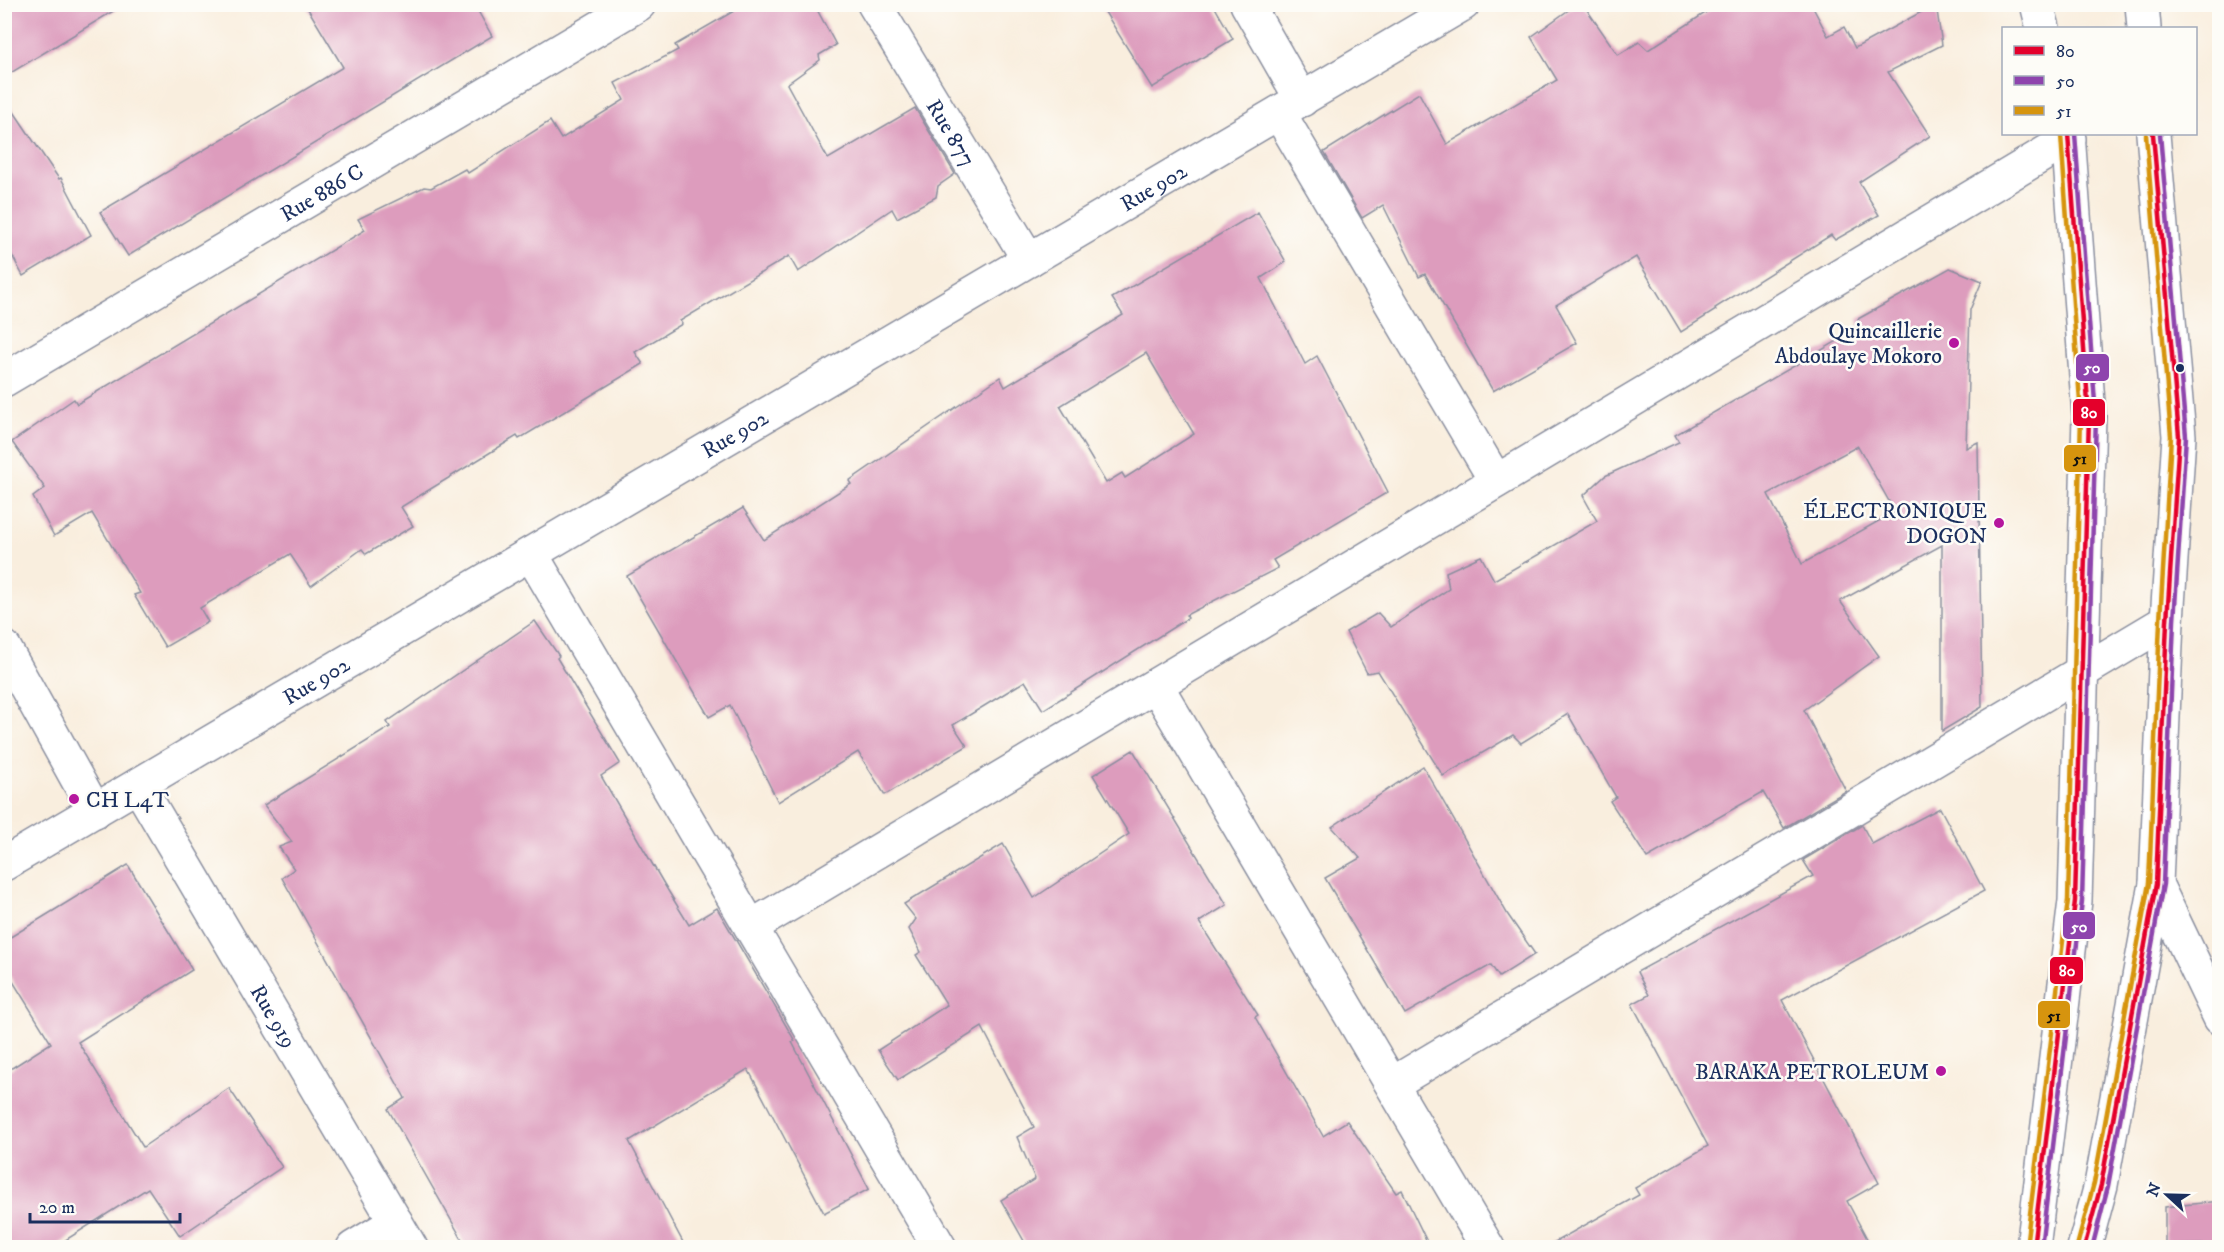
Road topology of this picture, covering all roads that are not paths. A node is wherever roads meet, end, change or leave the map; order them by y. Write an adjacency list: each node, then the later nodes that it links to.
1 (639, 4): 13 (street, Rue 886 C)
2 (873, 4): 12 (street, Rue 877)
3 (1247, 4): 9 (street)
4 (1463, 4): 9 (street, Rue 902)
5 (2037, 4): 7 (street)
6 (2142, 4): 8 (street)
7 (2043, 27)
8 (2144, 27)
9 (1291, 106): 12 (street, Rue 902); 14 (street)
10 (2153, 135): 16 (street)
11 (2068, 136): 14 (street); 18 (street)
12 (1029, 260): 15 (street, Rue 902)
13 (4, 380)
14 (1496, 481): 19 (street)
15 (531, 554): 20 (street, Rue 902); 24 (street)
16 (2167, 621): 18 (street); 23 (street)
17 (4, 647): 21 (street)
18 (2082, 672): 26 (street); 31 (street)
19 (1156, 685): 24 (street); 26 (street)
20 (138, 784): 21 (street, Rue 902); 27 (street, Rue 919)
21 (95, 811): 22 (street, Rue 902)
22 (4, 864)
23 (2156, 884): 25 (street); 32 (street)
24 (751, 927): 29 (street)
25 (2220, 1018)
26 (1392, 1084): 30 (street)
27 (403, 1235): 28 (street)
28 (353, 1248)
29 (940, 1248)
30 (1488, 1248)
31 (2033, 1248)
32 (2084, 1248)

